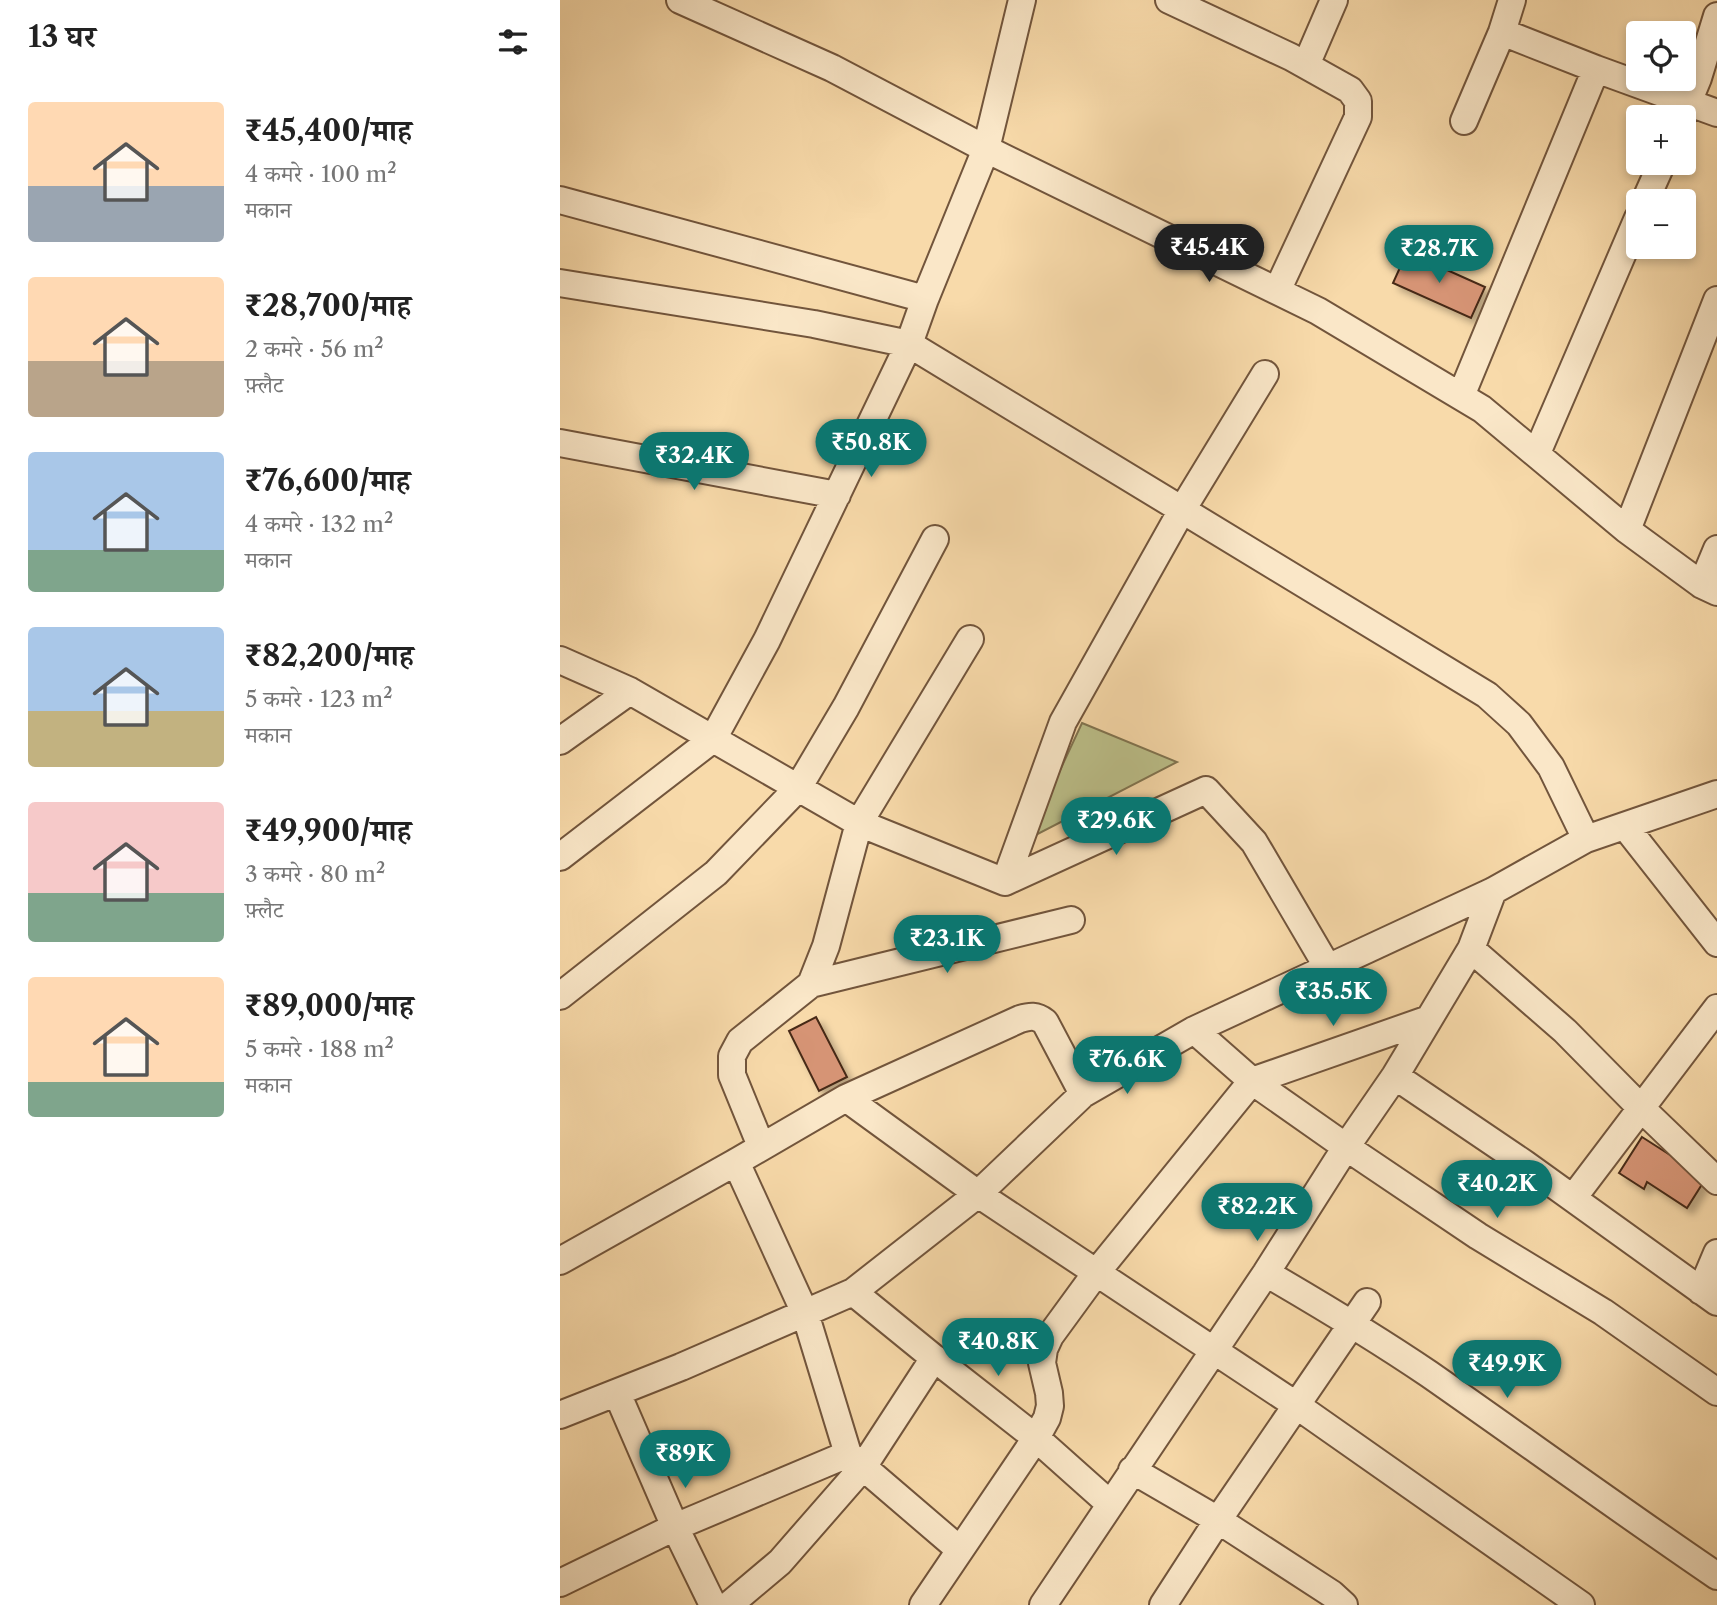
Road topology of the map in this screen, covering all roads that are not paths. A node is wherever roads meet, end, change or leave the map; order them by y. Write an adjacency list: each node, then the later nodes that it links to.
1 (680, 0): 15 (street)
2 (1022, 0): 15 (street)
3 (1169, 0): 8 (street)
4 (1334, 0): 8 (street)
5 (1512, 0): 7 (street)
6 (1717, 16): 11 (street)
7 (1502, 32): 9 (street); 14 (street)
8 (1306, 65): 19 (street)
9 (1596, 69): 10 (street); 24 (street)
10 (1674, 105)
11 (1687, 105)
12 (1696, 111): 13 (street)
13 (1717, 113)
14 (1464, 121)
15 (986, 149): 19 (street); 20 (street)
16 (560, 200): 20 (street)
17 (1626, 246): 26 (street)
18 (560, 284): 22 (street)
19 (1277, 291): 24 (street)
20 (925, 299): 22 (street)
21 (1717, 300): 29 (street)
22 (909, 344): 27 (street); 28 (street)
23 (1265, 374): 28 (street)
24 (1461, 396): 26 (street)
25 (560, 443): 27 (street)
26 (1537, 453): 29 (street)
27 (836, 495): 36 (street)
28 (1182, 510): 42 (street); 44 (street)
29 (1627, 530): 32 (street)
30 (935, 539): 38 (street)
31 (1717, 549): 32 (street)
32 (1710, 588)
33 (970, 639): 40 (street)
34 (560, 660): 35 (street)
35 (630, 691): 36 (street); 37 (street)
36 (713, 738): 38 (street); 43 (street)
37 (560, 741)
38 (798, 788): 40 (street); 51 (street)
39 (1717, 794): 41 (street)
40 (859, 823): 44 (street); 50 (street)
41 (1625, 826): 42 (street); 47 (street)
42 (1586, 839): 45 (street)
43 (560, 857)
44 (1005, 882): 49 (street)
45 (1493, 891): 48 (street); 49 (street)
46 (1071, 920): 50 (street)
47 (1717, 943)
48 (1471, 949): 53 (street); 59 (street)
49 (1328, 968): 54 (street)
50 (811, 984): 60 (street)
51 (560, 996)
52 (1717, 1008): 59 (street)
53 (1429, 1019): 55 (street); 56 (street)
54 (1194, 1030): 56 (street); 57 (street)
55 (1395, 1076): 61 (street); 65 (street)
56 (1252, 1081): 61 (street); 68 (street)
57 (1083, 1094): 58 (street); 64 (street)
58 (846, 1098): 60 (street); 64 (street)
59 (1641, 1108): 63 (street); 65 (street)
60 (761, 1146): 62 (street)
61 (1346, 1147): 69 (street); 78 (street)
62 (736, 1162): 67 (street); 73 (street)
63 (1717, 1181)
64 (978, 1194): 68 (street); 70 (street)
65 (1573, 1198): 71 (street)
66 (1717, 1253): 71 (street)
67 (560, 1261)
68 (1096, 1273): 75 (street); 81 (street)
69 (1266, 1273): 74 (street); 75 (street)
70 (853, 1292): 73 (street); 76 (street)
71 (1709, 1296)
72 (1367, 1302): 74 (street)
73 (806, 1313): 77 (street); 82 (street)
74 (1352, 1324): 79 (street); 88 (street)
75 (1214, 1350): 79 (street); 83 (street)
76 (933, 1358): 81 (street); 82 (street)
77 (617, 1392): 80 (street); 86 (street)
78 (1717, 1392)
79 (1296, 1405): 85 (street); 96 (street)
80 (560, 1415)
81 (1037, 1438): 84 (street); 87 (street)
82 (856, 1461): 86 (street); 87 (street); 91 (street)
83 (1132, 1470): 84 (street); 85 (street)
84 (1110, 1504): 93 (street)
85 (1218, 1520): 94 (street); 95 (street)
86 (676, 1527): 89 (street); 90 (street)
87 (960, 1550): 92 (street)
88 (1717, 1576)
89 (560, 1583)
90 (713, 1605)
91 (730, 1605)
92 (923, 1605)
93 (1043, 1605)
94 (1163, 1605)
95 (1344, 1605)
96 (1581, 1605)

